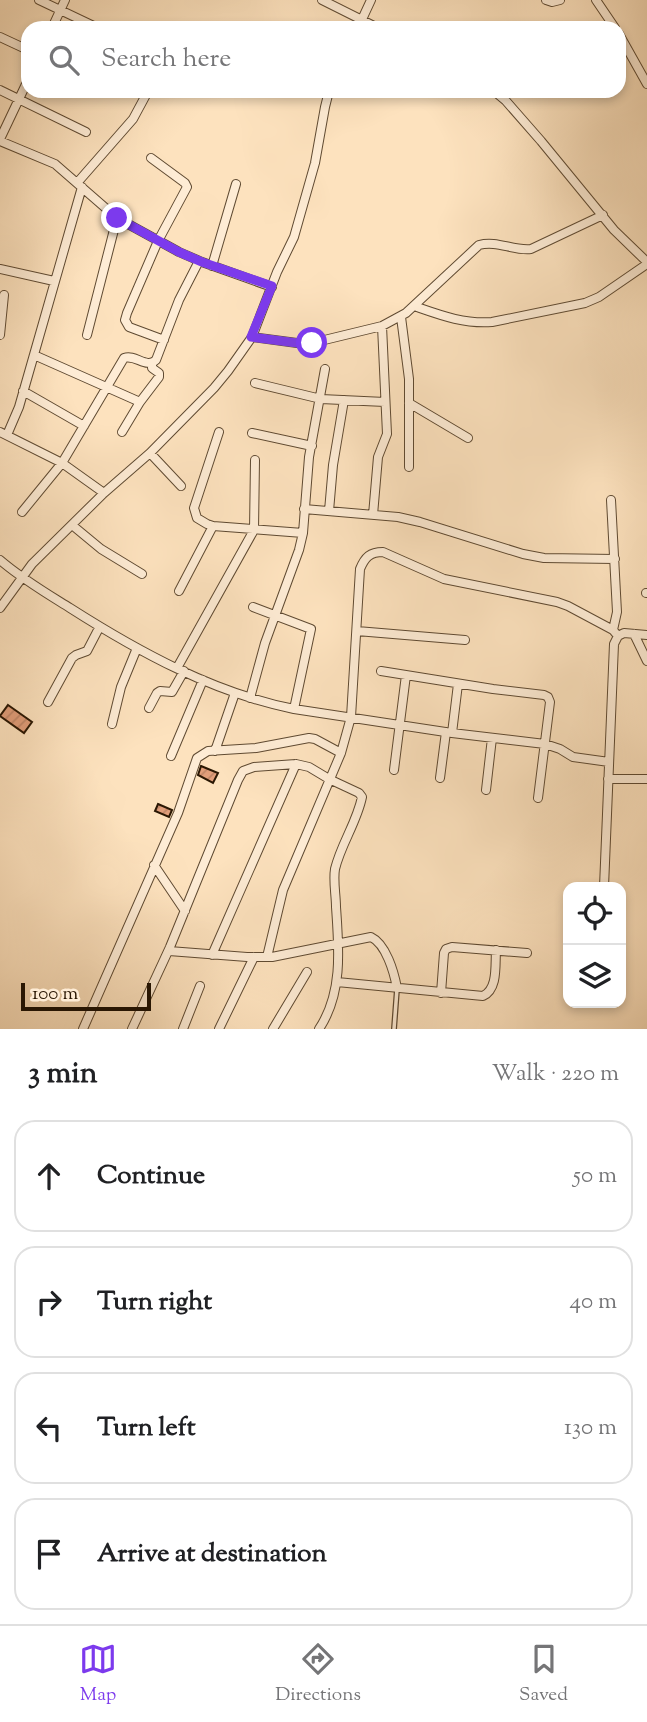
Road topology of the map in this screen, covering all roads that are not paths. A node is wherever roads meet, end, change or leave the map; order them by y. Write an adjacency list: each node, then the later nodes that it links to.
1 (39, 0): 8 (street)
2 (65, 0): 8 (street)
3 (322, 0): 11 (street)
4 (371, 0): 12 (street)
5 (546, 0): 6 (street)
6 (560, 0)
7 (596, 0): 13 (street)
8 (60, 10): 9 (street); 10 (street)
9 (55, 21)
10 (83, 21)
11 (359, 21)
12 (361, 21)
13 (610, 21)
14 (0, 37): 16 (street)
15 (626, 45): 17 (street)
16 (21, 47)
17 (647, 84)
18 (0, 90): 23 (street)
19 (21, 95): 23 (street)
20 (144, 98): 28 (street)
21 (327, 98): 37 (street)
22 (502, 98): 29 (street)
23 (19, 99): 24 (street); 25 (street)
24 (86, 132)
25 (0, 140): 28 (street)
26 (151, 158): 31 (street)
27 (236, 184): 34 (street)
28 (80, 185): 30 (street); 36 (street)
29 (603, 215): 33 (street); 39 (street)
30 (117, 218): 31 (street); 43 (street)
31 (158, 241): 32 (street); 45 (street)
32 (199, 261): 34 (street); 45 (street)
33 (647, 263): 39 (street)
34 (212, 266): 37 (street)
35 (0, 269): 36 (street)
36 (54, 281): 46 (street)
37 (272, 286): 44 (street)
38 (4, 295): 42 (street)
39 (414, 306): 40 (street)
40 (401, 317): 41 (street); 56 (street)
41 (382, 326): 44 (street); 55 (street)
42 (0, 335)
43 (87, 335)
44 (251, 337): 64 (street)
45 (164, 340): 47 (street)
46 (34, 355): 50 (street); 51 (street)
47 (152, 363): 50 (street); 54 (street)
48 (325, 369): 52 (street)
49 (255, 383): 52 (street)
50 (107, 387): 54 (street); 57 (street)
51 (23, 391): 57 (street); 60 (street)
52 (321, 399): 53 (street); 63 (street)
53 (344, 400): 55 (street); 72 (street)
54 (140, 402): 58 (street)
55 (386, 402): 74 (street)
56 (409, 403): 62 (street); 67 (street)
57 (84, 426): 66 (street)
58 (122, 432)
59 (219, 432): 76 (street)
60 (4, 433): 66 (street)
61 (252, 433): 63 (street)
62 (468, 438)
63 (312, 446): 71 (street)
64 (149, 453): 68 (street); 69 (street)
65 (255, 460): 77 (street)
66 (62, 463): 69 (street); 73 (street)
67 (409, 467)
68 (181, 486)
69 (104, 493): 75 (street)
70 (611, 500): 79 (street)
71 (304, 509): 72 (street); 78 (street)
72 (329, 511): 74 (street)
73 (22, 512)
74 (373, 515): 79 (street)
75 (72, 525): 81 (street); 82 (street)
76 (213, 526): 77 (street); 83 (street)
77 (254, 530): 78 (street); 95 (street)
78 (303, 533): 86 (street)
79 (615, 559): 89 (street)
80 (0, 560): 82 (street)
81 (142, 574)
82 (21, 578): 85 (street); 87 (street)
83 (178, 591)
84 (253, 607): 86 (street)
85 (0, 608)
86 (275, 617): 101 (street); 104 (street)
87 (99, 628): 93 (street); 102 (street)
88 (357, 631): 89 (street); 92 (street); 105 (street)
89 (615, 633): 90 (street); 114 (street)
90 (634, 634): 91 (street); 94 (street)
91 (647, 635)
92 (465, 640)
93 (137, 648): 95 (street); 106 (street)
94 (647, 661)
95 (181, 670): 98 (street); 103 (street)
96 (381, 671): 97 (street)
97 (406, 676): 99 (street); 107 (street)
98 (203, 680): 100 (street); 113 (street)
99 (458, 684): 108 (street); 110 (street)
100 (235, 693): 101 (street); 111 (street)
101 (250, 698): 104 (street)
102 (48, 702)
103 (149, 708)
104 (294, 709): 105 (street)
105 (351, 717): 107 (street); 112 (street)
106 (112, 724)
107 (401, 725): 108 (street); 116 (street)
108 (449, 733): 109 (street); 118 (street)
109 (492, 738): 110 (street); 121 (street)
110 (545, 744): 114 (street); 122 (street)
111 (215, 751): 112 (street); 123 (street)
112 (341, 753): 117 (street)
113 (171, 756)
114 (609, 762): 119 (street)
115 (296, 764): 117 (street); 125 (street); 130 (street)
116 (394, 770)
117 (329, 779): 126 (street); 132 (street)
118 (440, 779)
119 (608, 779): 120 (street); 124 (street)
120 (647, 779)
121 (486, 790)
122 (538, 798)
123 (154, 865): 125 (street); 138 (street)
124 (604, 882)
125 (185, 911): 128 (street)
126 (339, 944): 132 (street); 134 (street); 136 (street)
127 (496, 950): 129 (street); 137 (street); 137 (street)
128 (169, 951): 130 (street); 139 (street)
129 (527, 953)
130 (212, 955): 131 (street)
131 (254, 957): 132 (street); 141 (street)
132 (267, 957)
133 (307, 972): 142 (street)
134 (337, 982): 136 (street); 143 (street)
135 (200, 986): 140 (street)
136 (397, 988): 137 (street); 144 (lane)
137 (440, 993)
138 (83, 1029)
139 (132, 1029)
140 (183, 1029)
141 (219, 1029)
142 (274, 1029)
143 (319, 1029)
144 (394, 1029)

